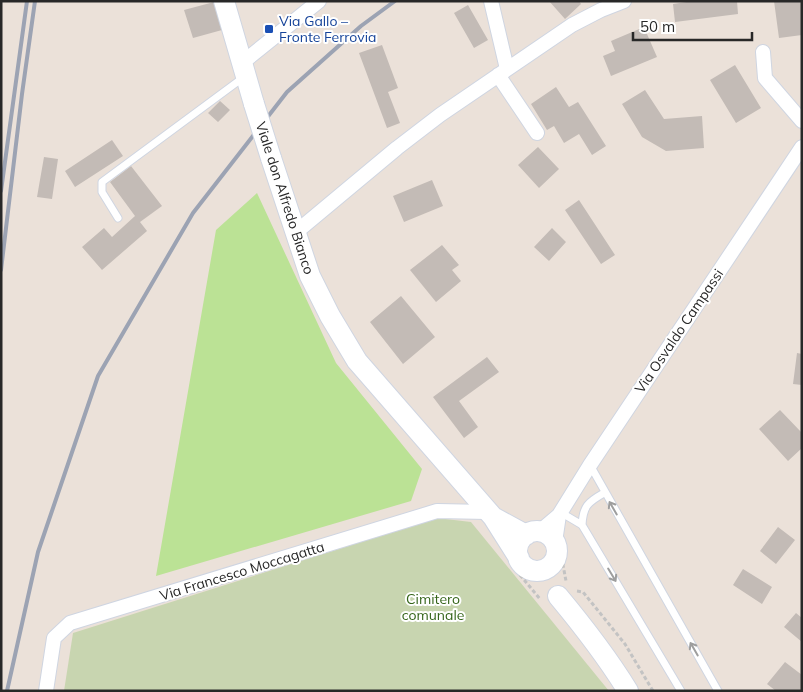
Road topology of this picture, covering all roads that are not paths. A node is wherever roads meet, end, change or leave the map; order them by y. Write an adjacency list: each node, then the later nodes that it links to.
1 (224, 1): 6 (street, Viale don Alfredo Bianco)
2 (319, 1): 6 (street)
3 (491, 1): 7 (street)
4 (624, 1): 7 (street)
5 (763, 52): 8 (street)
6 (244, 69): 11 (lane); 12 (street, Viale don Alfredo Bianco, bridge)
7 (502, 72): 9 (street); 12 (street)
8 (802, 121)
9 (537, 133)
10 (802, 147): 13 (street, Via Osvaldo Campassi)
11 (118, 218)
12 (295, 233): 15 (street, Viale don Alfredo Bianco)
13 (590, 465): 14 (lane); 16 (street, Via Osvaldo Campassi)
14 (604, 493): 17 (lane); 24 (lane, one-way to 14)
15 (491, 514): 18 (street, Viale don Alfredo Bianco); 19 (street, Viale don Alfredo Bianco); 21 (street, Via Francesco Moccagatta)
16 (560, 514): 17 (lane); 18 (street, Via Osvaldo Campassi)
17 (582, 525): 23 (lane, one-way to 23)
18 (544, 542): 19 (street); 19 (street); 20 (street)
19 (525, 564): 20 (street, Viale don Alfredo Bianco)
20 (558, 596): 22 (street, Viale don Alfredo Bianco)
21 (46, 691)
22 (628, 691)
23 (681, 691)
24 (718, 691)

